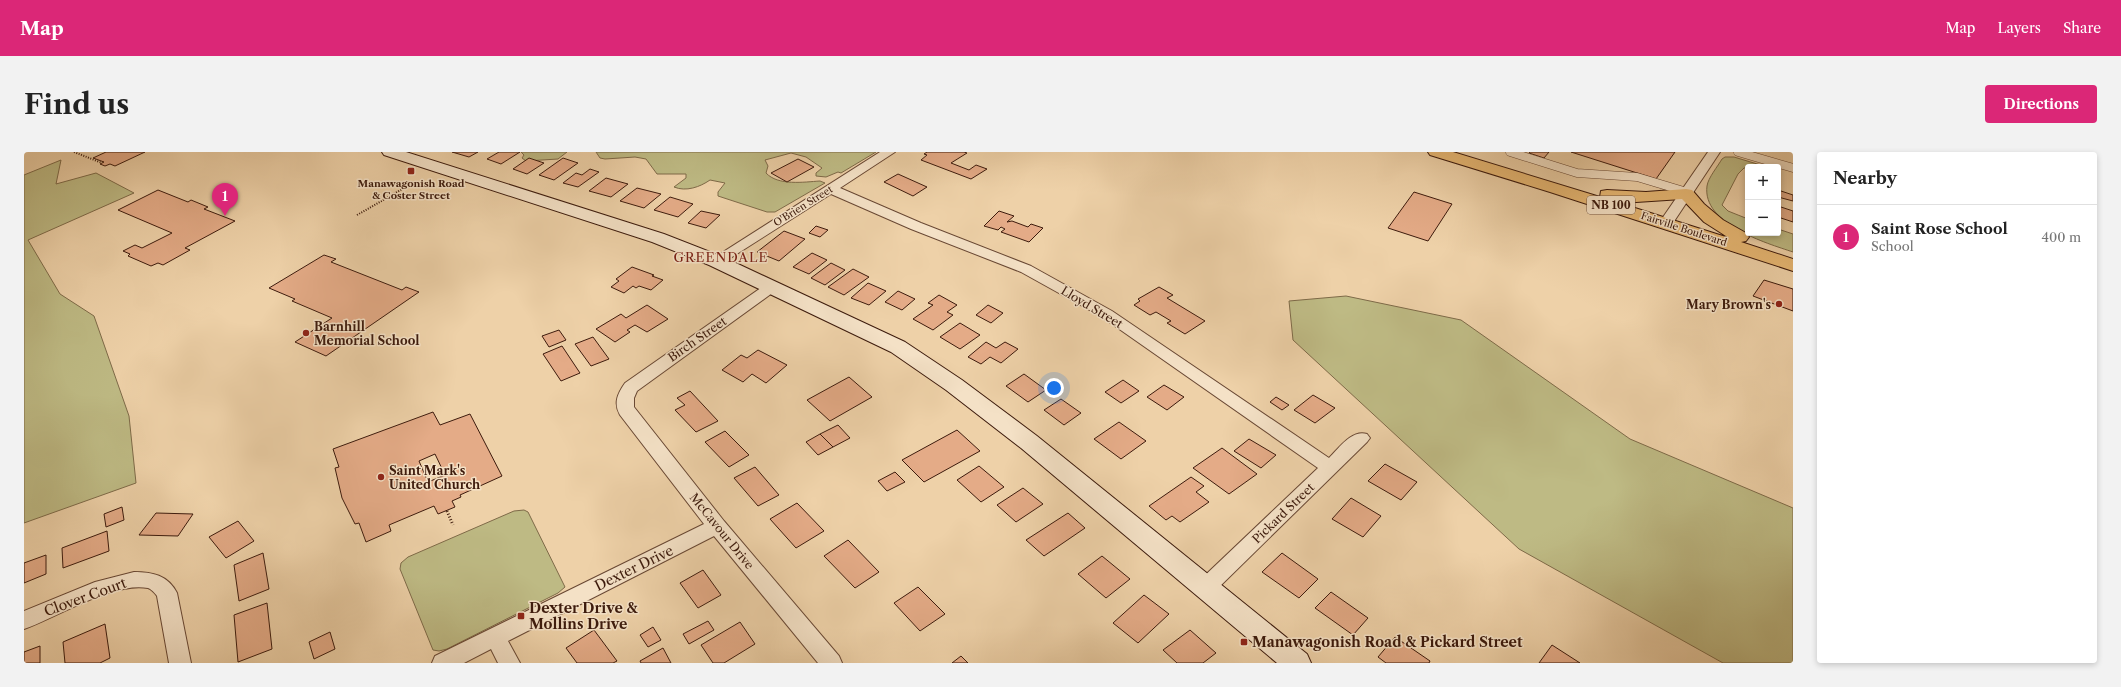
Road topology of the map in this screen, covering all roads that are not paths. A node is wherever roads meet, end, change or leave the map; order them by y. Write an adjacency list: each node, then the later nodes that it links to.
1 (889, 152): 9 (street, O'Brien Street)
2 (1436, 152): 8 (main road, Fairville Boulevard / NB 100)
3 (1510, 152): 10 (lane)
4 (1714, 152): 10 (street)
5 (1738, 152): 7 (lane)
6 (397, 153): 12 (main road)
7 (1793, 168)
8 (1556, 188): 10 (main road); 11 (main road, Fairville Boulevard / NB 100)
9 (831, 189): 12 (street, O'Brien Street); 17 (street, Lloyd Street)
10 (1686, 193): 11 (street); 13 (main road)
11 (1666, 222): 13 (main road, Fairville Boulevard / NB 100)
12 (716, 261): 14 (main road)
13 (1793, 265)
14 (770, 288): 15 (street, Birch Street); 19 (main road)
15 (626, 394): 18 (street, McCavour Drive)
16 (1361, 438): 17 (street, Pickard Street)
17 (1331, 468): 19 (street, Pickard Street)
18 (717, 526): 21 (street, Dexter Drive); 25 (street, McCavour Drive)
19 (1204, 588): 26 (main road)
20 (24, 620): 22 (street, Clover Court)
21 (495, 637): 23 (street, Dexter Drive); 24 (street)
22 (180, 663)
23 (443, 663)
24 (509, 663)
25 (831, 663)
26 (1297, 663)

